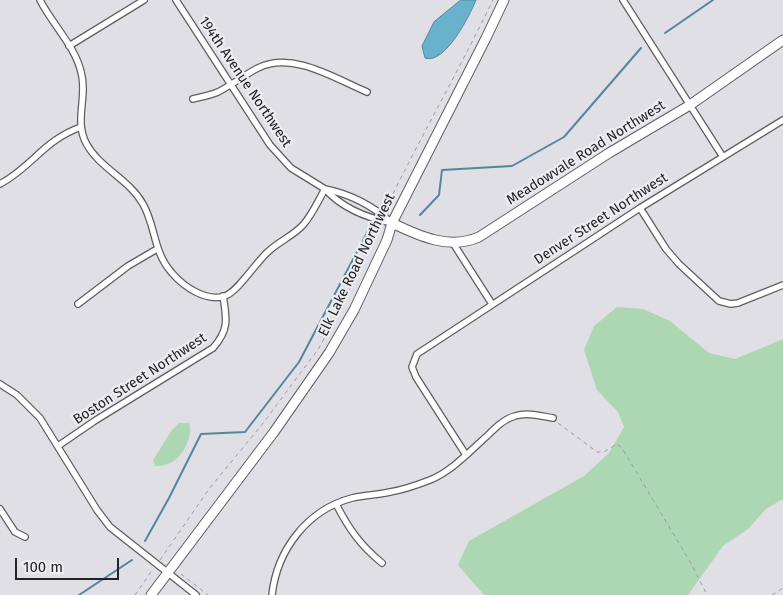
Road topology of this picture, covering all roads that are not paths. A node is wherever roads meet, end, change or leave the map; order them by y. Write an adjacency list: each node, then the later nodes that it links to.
1 (40, 0): 7 (street)
2 (144, 0): 7 (street)
3 (176, 0): 8 (street, 194th Avenue Northwest)
4 (504, 0): 19 (street, Elk Lake Road Northwest)
5 (623, 0): 11 (street)
6 (783, 40): 11 (street, Meadowvale Road Northwest)
7 (69, 46): 13 (street)
8 (231, 85): 9 (street); 10 (street); 16 (street, 194th Avenue Northwest)
9 (367, 92)
10 (193, 99)
11 (690, 105): 14 (street); 20 (street, Meadowvale Road Northwest)
12 (783, 120): 14 (street, Denver Street Northwest)
13 (81, 127): 15 (street); 21 (street)
14 (723, 157): 17 (street, Denver Street Northwest)
15 (0, 184)
16 (325, 189): 18 (street, 194th Avenue Northwest); 18 (street, 194th Avenue Northwest); 23 (street)
17 (640, 208): 22 (street); 25 (street, Denver Street Northwest)
18 (382, 218): 19 (street, 194th Avenue Northwest)
19 (392, 223): 20 (street, Meadowvale Road Northwest); 34 (street, Elk Lake Road Northwest)
20 (454, 243): 25 (street)
21 (157, 250): 23 (street); 24 (street)
22 (783, 285)
23 (223, 296): 28 (street, Boston Street Northwest)
24 (78, 304)
25 (492, 304): 29 (street, Denver Street Northwest)
26 (0, 384): 28 (street)
27 (553, 418): 29 (street)
28 (58, 446): 34 (street)
29 (466, 454): 30 (street)
30 (336, 504): 33 (street); 37 (street)
31 (0, 509): 32 (street)
32 (25, 538)
33 (382, 563)
34 (167, 573): 35 (street, Elk Lake Road Northwest); 36 (street)
35 (151, 595)
36 (196, 595)
37 (272, 595)

